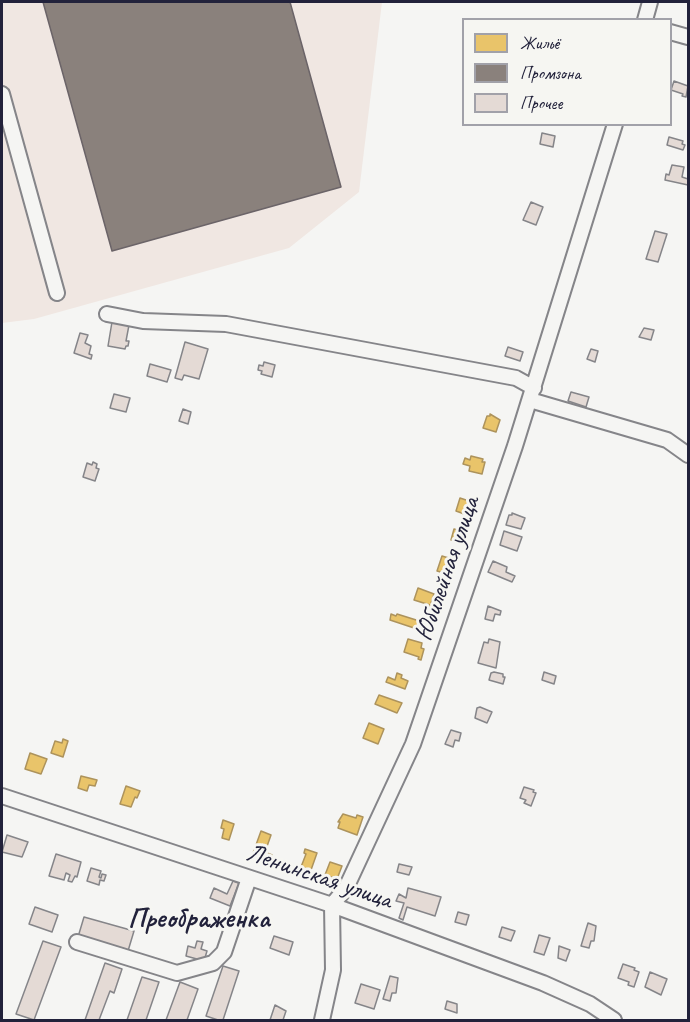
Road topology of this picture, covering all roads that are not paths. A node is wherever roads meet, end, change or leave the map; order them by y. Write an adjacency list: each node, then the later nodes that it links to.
1 (650, 2): 2 (street)
2 (646, 18)
3 (672, 33): 4 (street)
4 (688, 37)
5 (2, 94): 7 (street)
6 (614, 126): 9 (street, Юбилейная улица)
7 (57, 293)
8 (107, 314): 9 (street)
9 (532, 394): 10 (street); 13 (street, Юбилейная улица)
10 (688, 455)
11 (2, 796): 12 (street, Ленинская улица)
12 (249, 878): 13 (street, Ленинская улица); 14 (street)
13 (332, 905): 15 (street); 16 (street, Ленинская улица)
14 (77, 942)
15 (322, 1020)
16 (614, 1020)

